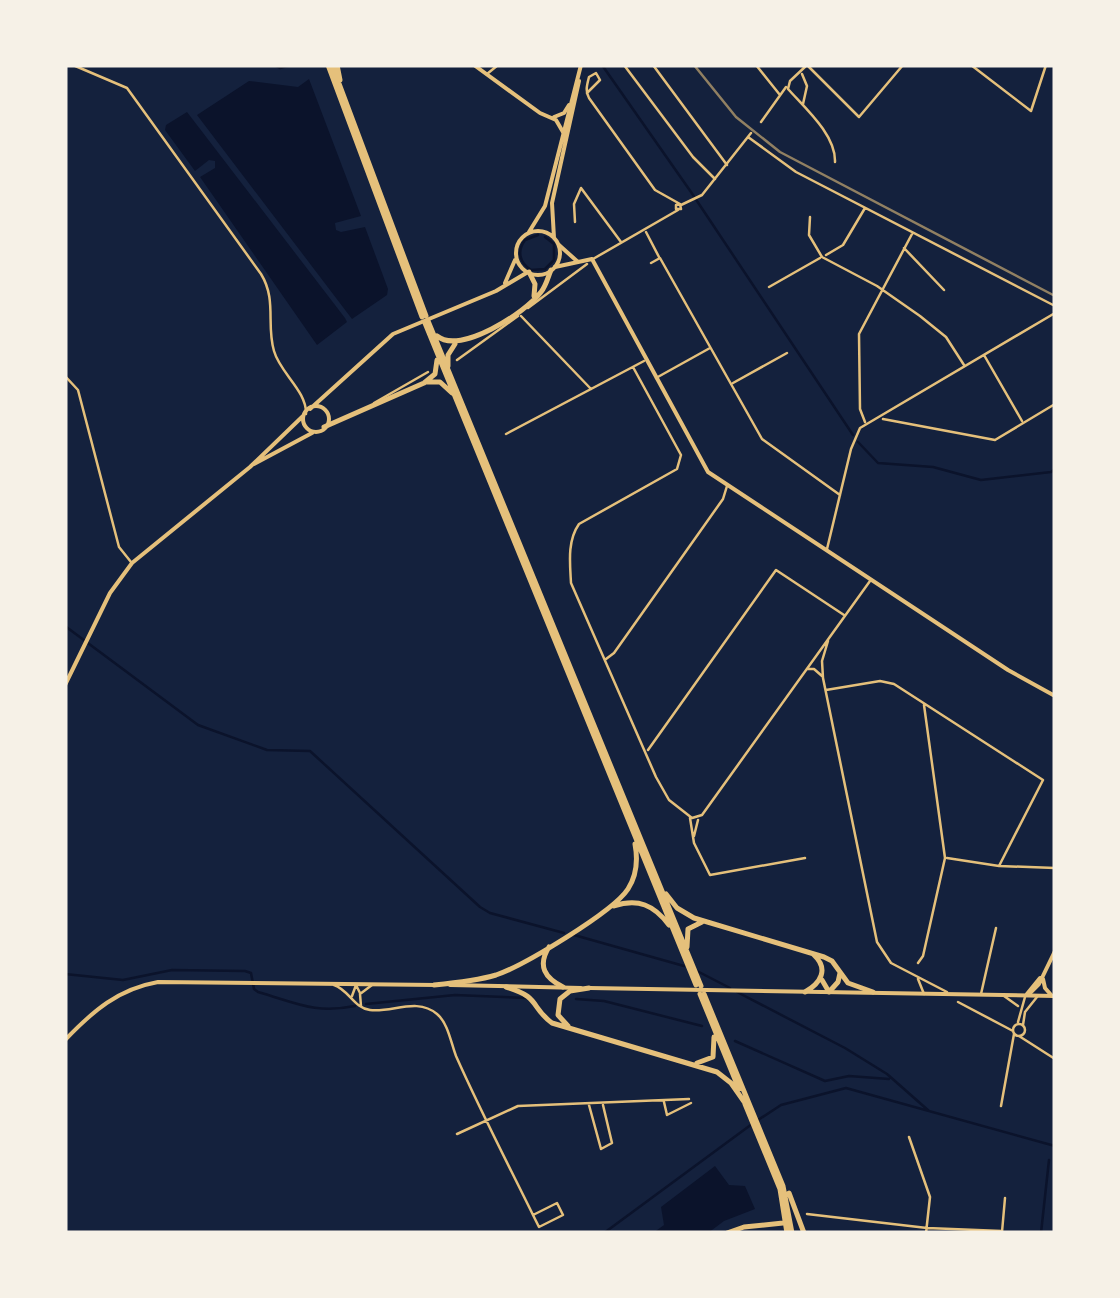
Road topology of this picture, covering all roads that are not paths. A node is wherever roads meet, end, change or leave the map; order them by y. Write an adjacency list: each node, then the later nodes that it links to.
1 (73, 65): 81 (street)
2 (474, 65): 15 (main road)
3 (498, 65): 15 (street)
4 (624, 65): 31 (street)
5 (654, 65): 30 (street)
6 (756, 65): 22 (street)
7 (807, 65): 8 (street); 14 (street)
8 (903, 65)
9 (970, 65): 12 (street)
10 (1046, 65): 12 (street)
11 (333, 67): 62 (highway); 62 (highway)
12 (977, 67)
13 (580, 68): 24 (main road); 41 (main road)
14 (802, 72): 16 (street); 17 (street)
15 (486, 75): 26 (main road)
16 (794, 78): 17 (street); 18 (street)
17 (803, 79): 21 (street)
18 (788, 86): 19 (street); 22 (street)
19 (790, 92): 22 (street); 23 (street)
20 (587, 93): 33 (street)
21 (805, 93): 23 (street); 25 (street)
22 (781, 96): 27 (street)
23 (795, 96): 25 (street)
24 (571, 102): 26 (main road); 28 (main road)
25 (803, 106): 29 (street)
26 (549, 116): 28 (main road)
27 (761, 122)
28 (562, 137): 38 (main road)
29 (835, 162)
30 (727, 165): 31 (street); 35 (street)
31 (716, 179): 33 (street)
32 (578, 201): 34 (street); 34 (street); 37 (street)
33 (676, 206): 42 (street)
34 (595, 208): 42 (street)
35 (864, 208): 40 (street); 46 (street)
36 (810, 217): 46 (street)
37 (574, 222)
38 (530, 232): 41 (main road); 45 (main road)
39 (646, 232): 47 (street)
40 (913, 233): 44 (street); 59 (street)
41 (554, 238): 43 (main road)
42 (620, 242): 48 (street)
43 (558, 245): 48 (main road); 51 (main road)
44 (903, 247): 56 (street); 57 (street)
45 (516, 256): 52 (main road); 55 (main road)
46 (824, 256): 54 (street); 56 (street)
47 (660, 258): 50 (street); 64 (street)
48 (585, 262): 49 (main road); 53 (street); 69 (main road)
49 (568, 263): 51 (main road); 53 (street)
50 (651, 263)
51 (553, 268): 52 (main road); 58 (highway)
52 (528, 272): 55 (main road); 58 (highway)
53 (571, 276): 61 (street)
54 (769, 286)
55 (502, 287): 79 (main road)
56 (881, 290): 70 (street); 90 (street)
57 (944, 290)
58 (533, 299): 63 (highway)
59 (1055, 306)
60 (1055, 312): 67 (street)
61 (520, 314): 68 (street); 78 (street)
62 (426, 320): 63 (highway); 65 (highway); 73 (highway)
63 (459, 342): 73 (highway)
64 (712, 347): 75 (street); 77 (street)
65 (436, 352): 76 (highway); 80 (highway)
66 (786, 353): 77 (street)
67 (984, 355): 70 (street); 89 (street)
68 (456, 360)
69 (645, 360): 71 (street); 75 (main road)
70 (964, 366): 88 (street)
71 (632, 367): 78 (street); 102 (street)
72 (428, 372): 83 (street)
73 (450, 374): 118 (highway)
74 (65, 376): 98 (street)
75 (655, 378): 95 (main road)
76 (424, 383): 80 (highway); 83 (highway)
77 (731, 384): 96 (street)
78 (592, 389): 93 (street)
79 (329, 392): 82 (main road); 85 (main road)
80 (457, 401): 112 (highway)
81 (305, 402): 82 (street); 86 (street)
82 (317, 404): 86 (main road)
83 (373, 404): 87 (highway)
84 (1055, 404): 89 (street)
85 (329, 411): 86 (main road); 87 (highway); 91 (main road)
86 (307, 413): 92 (main road); 94 (main road)
87 (343, 417): 91 (highway)
88 (881, 418): 89 (street); 90 (street)
89 (1023, 423)
90 (866, 424): 96 (street)
91 (324, 427): 92 (main road)
92 (315, 432): 94 (main road)
93 (506, 434)
94 (250, 466): 98 (main road)
95 (728, 485): 97 (main road); 102 (street)
96 (841, 496): 97 (street)
97 (826, 551): 99 (main road)
98 (132, 563): 105 (main road)
99 (871, 580): 100 (street); 107 (main road)
100 (845, 616): 101 (street); 109 (street)
101 (830, 636): 103 (street); 104 (street)
102 (605, 660): 109 (street)
103 (806, 669): 104 (street); 111 (street)
104 (823, 678): 106 (street)
105 (65, 685)
106 (826, 690): 108 (street); 130 (street)
107 (1055, 696)
108 (923, 702): 115 (street); 116 (street)
109 (646, 753): 110 (street)
110 (690, 817): 111 (street); 113 (street)
111 (699, 818): 113 (street)
112 (631, 826): 119 (highway); 122 (highway)
113 (694, 842): 114 (street)
114 (805, 858)
115 (945, 858): 116 (street); 127 (street)
116 (999, 866): 117 (street)
117 (1055, 868)
118 (655, 874): 120 (highway); 126 (highway)
119 (607, 910): 122 (highway); 123 (highway)
120 (705, 922): 125 (highway); 126 (highway)
121 (996, 928): 147 (street)
122 (675, 934): 126 (highway)
123 (551, 944): 136 (highway); 138 (highway)
124 (1055, 951): 129 (main road)
125 (811, 953): 128 (highway); 131 (highway)
126 (691, 962)
127 (918, 963)
128 (840, 973): 142 (highway); 143 (highway)
129 (1043, 974): 140 (main road); 150 (main road); 151 (main road); 152 (main road)
130 (914, 975): 132 (street); 145 (street)
131 (822, 978): 141 (highway); 142 (highway)
132 (929, 982): 145 (street); 146 (street)
133 (332, 984): 134 (main road); 153 (street); 163 (main road)
134 (356, 984): 135 (main road); 144 (street); 153 (street)
135 (372, 985): 136 (main road); 144 (street)
136 (434, 985): 137 (main road)
137 (506, 986): 138 (main road); 160 (highway)
138 (564, 987): 139 (main road)
139 (590, 988): 141 (main road); 160 (highway)
140 (1031, 988): 149 (main road); 150 (main road)
141 (802, 992): 142 (main road)
142 (829, 992): 143 (main road)
143 (873, 992): 145 (main road)
144 (360, 994): 156 (street)
145 (927, 995): 146 (main road)
146 (953, 995): 147 (main road)
147 (981, 995): 148 (main road)
148 (1003, 996): 149 (main road); 158 (street)
149 (1016, 996): 150 (main road)
150 (1026, 996): 151 (main road); 157 (street); 158 (street)
151 (1037, 996): 152 (main road); 157 (street)
152 (1054, 996)
153 (352, 997): 156 (street)
154 (958, 1002): 162 (street)
155 (704, 1006): 166 (highway); 170 (highway); 172 (highway)
156 (362, 1008): 173 (street)
157 (1027, 1008): 161 (street)
158 (1020, 1009): 159 (street)
159 (1016, 1025): 161 (street); 162 (street)
160 (571, 1027): 166 (highway)
161 (1024, 1029): 162 (street); 164 (street)
162 (1015, 1034): 164 (street); 171 (street)
163 (65, 1040)
164 (1032, 1044): 165 (street)
165 (1055, 1059)
166 (685, 1062): 170 (highway)
167 (663, 1100): 167 (street); 168 (street)
168 (603, 1102): 169 (street); 169 (street)
169 (589, 1103): 173 (street)
170 (745, 1103): 172 (highway)
171 (1001, 1106)
172 (750, 1111): 176 (highway)
173 (486, 1120): 174 (street); 179 (street)
174 (457, 1134)
175 (909, 1137): 183 (street)
176 (762, 1138): 177 (highway); 186 (highway)
177 (776, 1168): 186 (highway); 187 (highway)
178 (1005, 1198): 184 (street)
179 (533, 1215): 179 (street)
180 (804, 1215): 183 (street)
181 (783, 1223): 185 (highway)
182 (963, 1227): 183 (street); 184 (street); 188 (street)
183 (926, 1230)
184 (1002, 1232)
185 (727, 1233)
186 (790, 1233)
187 (804, 1233)
188 (962, 1233)

